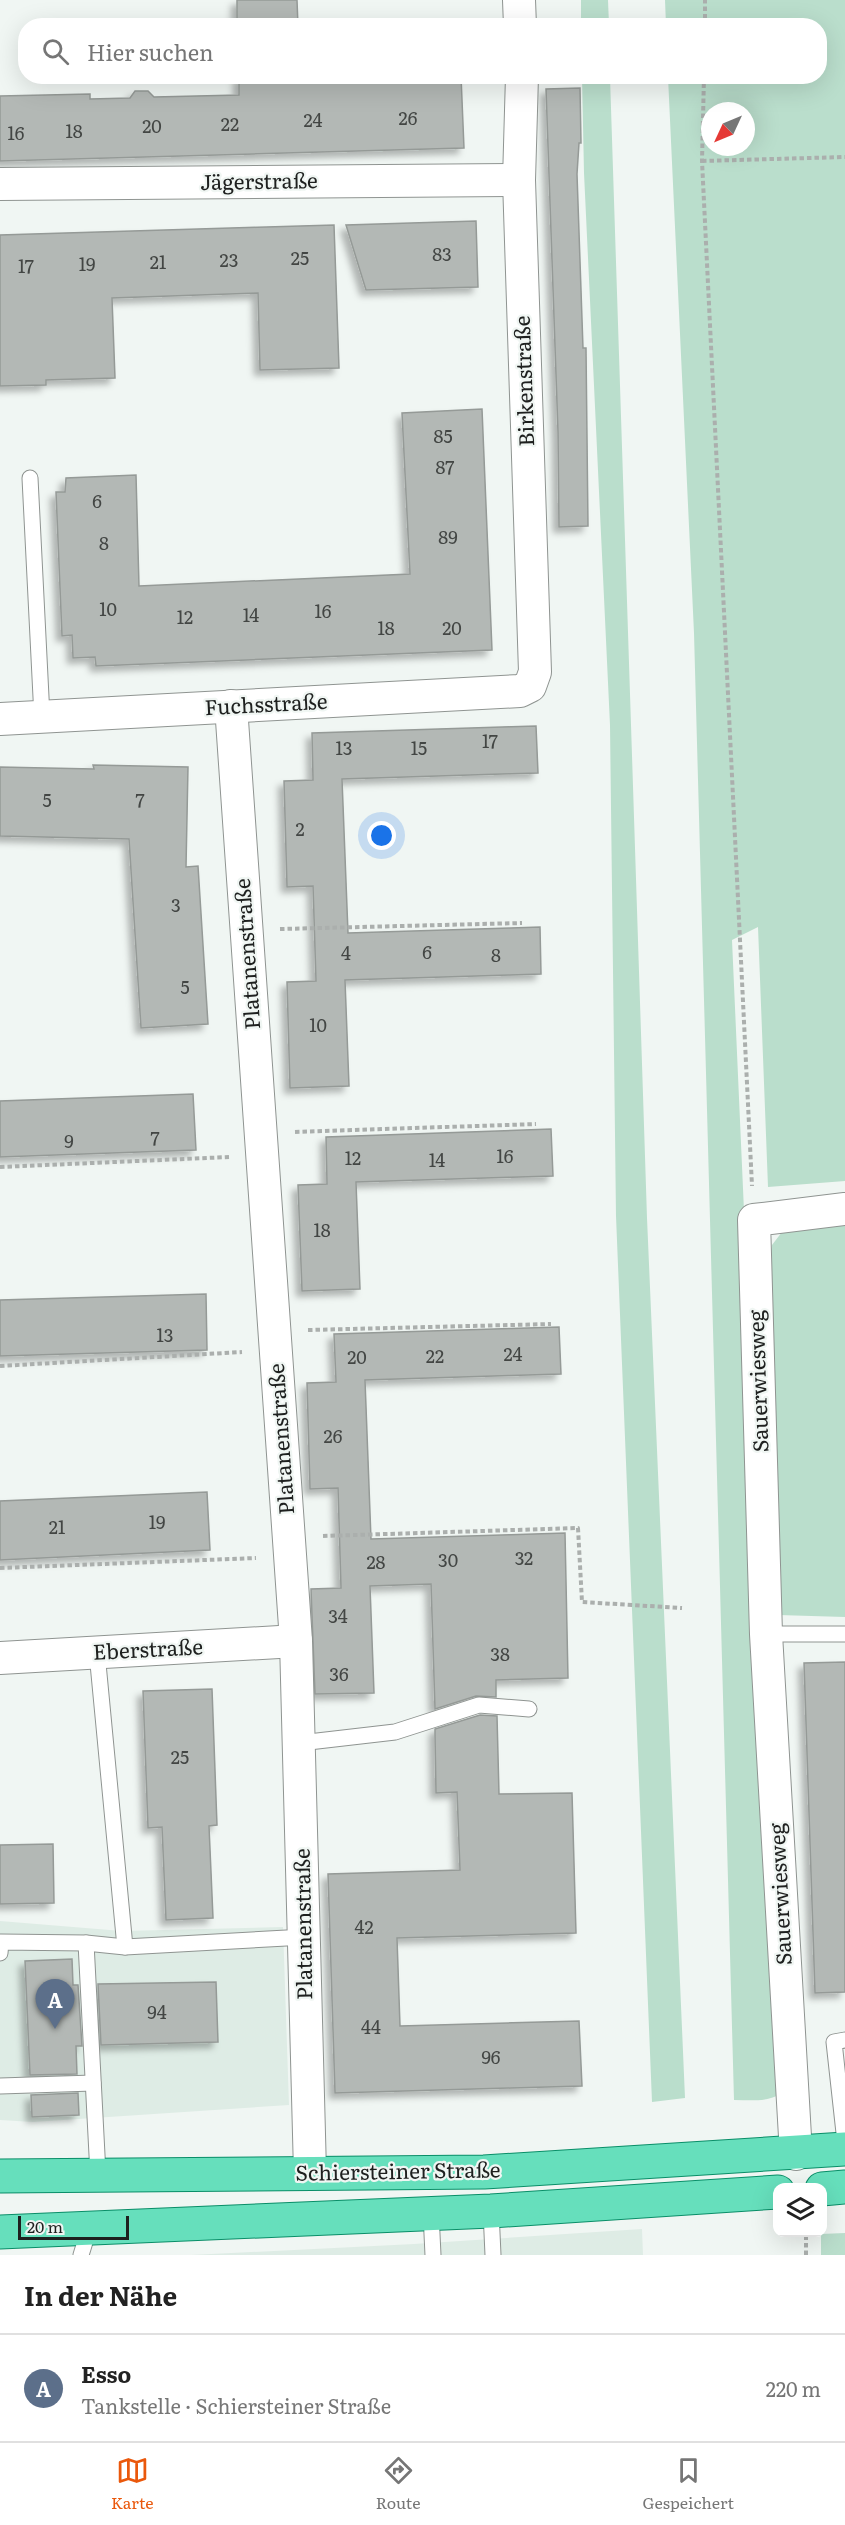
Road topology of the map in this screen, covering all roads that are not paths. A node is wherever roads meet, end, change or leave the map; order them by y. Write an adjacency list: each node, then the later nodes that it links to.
1 (519, 0): 2 (street)
2 (520, 18)
3 (522, 84): 4 (street, Birkenstraße)
4 (519, 180): 5 (street, Jägerstraße); 7 (street, Birkenstraße)
5 (0, 184)
6 (30, 478): 9 (lane)
7 (530, 686): 8 (street, Fuchsstraße)
8 (231, 706): 9 (street, Fuchsstraße); 14 (street, Platanenstraße)
9 (42, 717): 10 (street, Fuchsstraße)
10 (0, 719)
11 (845, 1209): 12 (street, Sauerwiesweg)
12 (766, 1634): 13 (lane); 28 (street, Sauerwiesweg)
13 (845, 1634)
14 (296, 1641): 15 (street, Eberstraße); 18 (street, Platanenstraße)
15 (97, 1653): 16 (street, Eberstraße); 21 (lane)
16 (0, 1658)
17 (529, 1709): 18 (lane)
18 (300, 1743): 19 (street, Platanenstraße)
19 (305, 1937): 21 (lane); 29 (street, Platanenstraße)
20 (86, 1943): 21 (lane); 22 (lane); 24 (lane)
21 (125, 1947)
22 (0, 1953)
23 (845, 2040): 26 (lane)
24 (93, 2083): 25 (lane); 30 (lane)
25 (0, 2086)
26 (845, 2142)
27 (845, 2149): 28 (main road, Schiersteiner Straße)
28 (796, 2154): 29 (main road, Schiersteiner Straße)
29 (310, 2172): 30 (main road, Schiersteiner Straße)
30 (98, 2174): 31 (main road, Schiersteiner Straße)
31 (0, 2176)
32 (845, 2187): 33 (main road)
33 (827, 2189)
34 (773, 2192): 35 (main road, Schiersteiner Straße)
35 (490, 2211): 36 (main road, Schiersteiner Straße); 40 (lane)
36 (431, 2213): 38 (main road, Schiersteiner Straße); 39 (lane)
37 (0, 2232): 38 (main road, Schiersteiner Straße)
38 (85, 2242)
39 (432, 2255)
40 (493, 2255)

